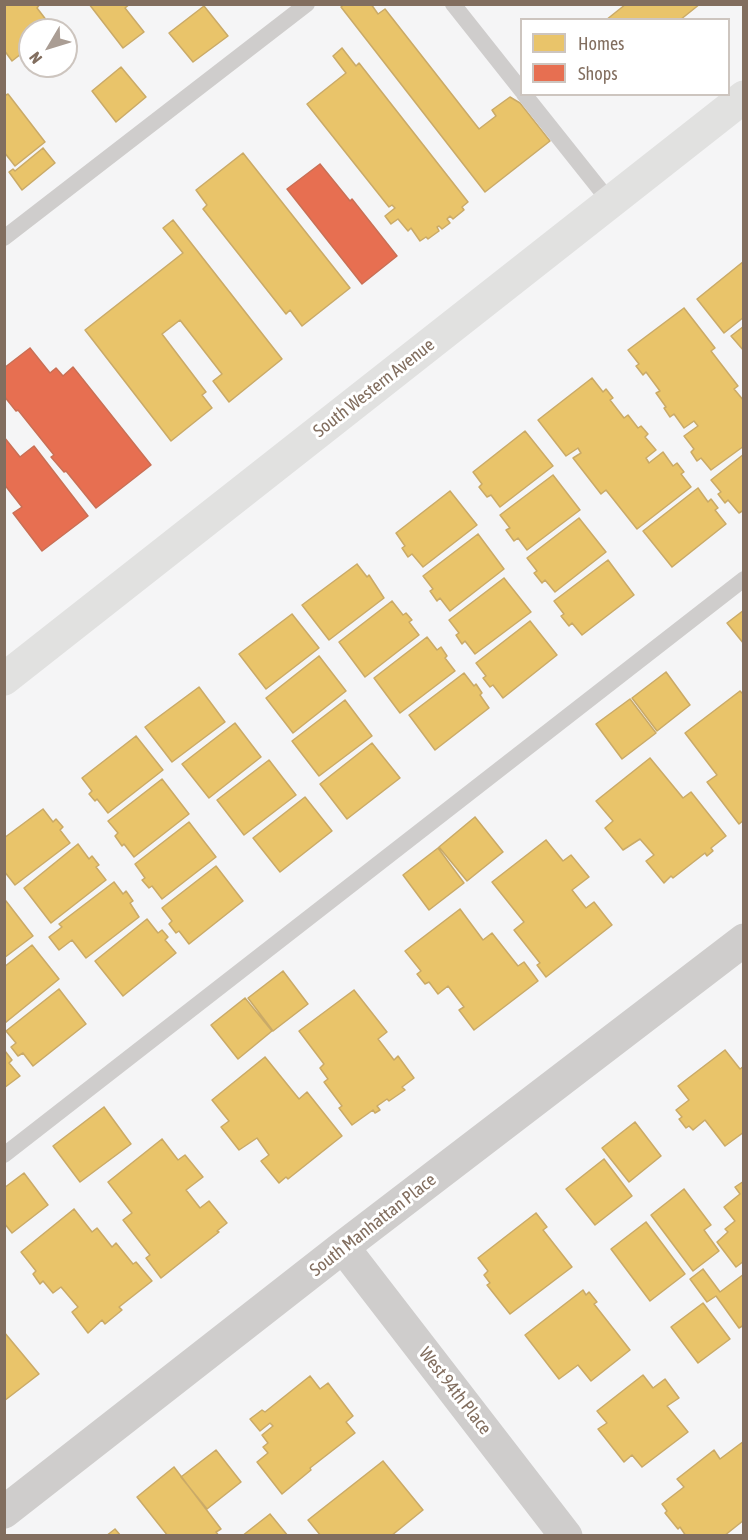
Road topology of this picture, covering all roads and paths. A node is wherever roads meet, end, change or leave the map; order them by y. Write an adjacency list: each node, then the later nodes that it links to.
1 (307, 4): 7 (lane)
2 (453, 4): 3 (lane)
3 (520, 89)
4 (525, 96): 6 (lane)
5 (744, 97): 6 (main road, South Western Avenue)
6 (610, 202): 9 (main road, South Western Avenue)
7 (4, 238)
8 (744, 579): 11 (lane)
9 (4, 679)
10 (744, 940): 12 (street, South Manhattan Place)
11 (4, 1155)
12 (344, 1247): 13 (street, South Manhattan Place); 14 (street, West 94th Place)
13 (4, 1512)
14 (566, 1536)

